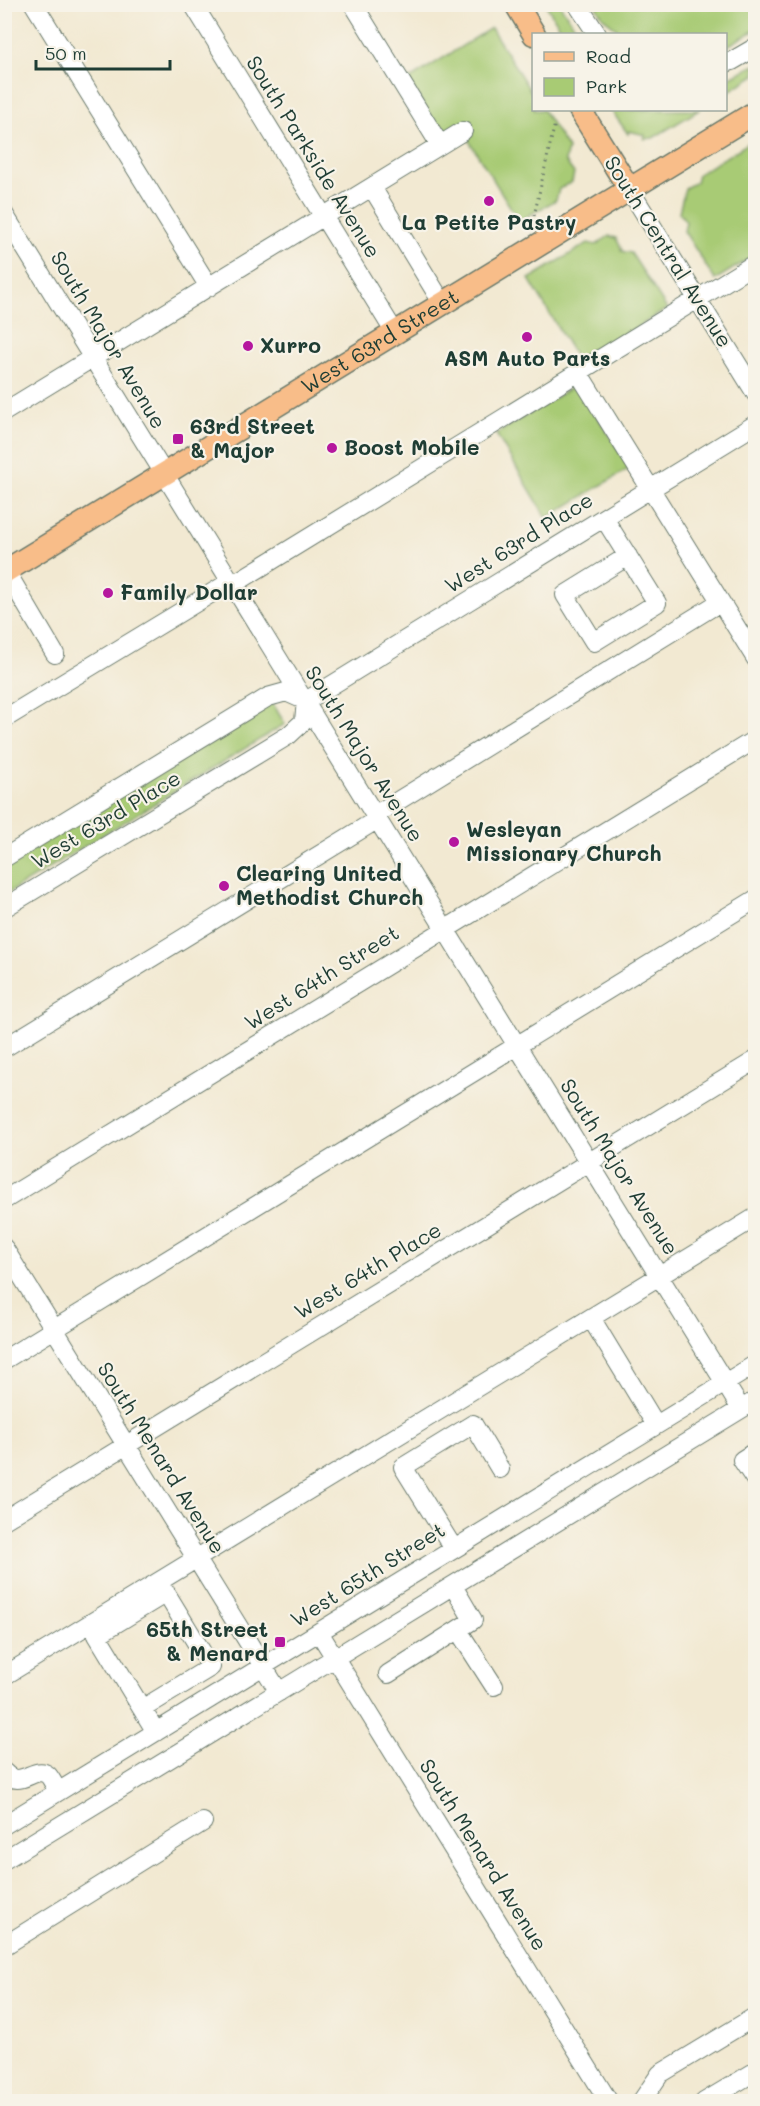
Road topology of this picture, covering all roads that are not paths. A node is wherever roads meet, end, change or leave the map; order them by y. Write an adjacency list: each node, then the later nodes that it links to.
1 (34, 4): 19 (street)
2 (193, 4): 17 (street, South Parkside Avenue)
3 (353, 4): 13 (street)
4 (516, 4): 6 (main road)
5 (577, 4): 7 (street)
6 (533, 33)
7 (596, 33)
8 (756, 47): 9 (street)
9 (727, 63)
10 (581, 111): 14 (main road, South Central Avenue)
11 (756, 112): 14 (main road, West 63rd Street)
12 (463, 131): 13 (street)
13 (440, 145): 17 (street)
14 (630, 190): 20 (street, South Central Avenue); 21 (main road, West 63rd Street)
15 (375, 194): 21 (street)
16 (4, 214): 23 (street, South Major Avenue)
17 (324, 217): 19 (street); 22 (street, South Parkside Avenue)
18 (756, 263): 20 (street)
19 (209, 287): 23 (street)
20 (697, 299): 24 (street); 25 (street, South Central Avenue)
21 (443, 304): 22 (main road, West 63rd Street)
22 (395, 333): 28 (main road, West 63rd Street)
23 (94, 358): 26 (street); 28 (street, South Major Avenue)
24 (578, 372): 29 (street); 33 (street)
25 (756, 394)
26 (4, 412)
27 (756, 424): 29 (street, West 63rd Place)
28 (164, 474): 32 (main road, West 63rd Street); 33 (street, South Major Avenue)
29 (650, 489): 30 (street, West 63rd Place); 34 (street)
30 (604, 518): 31 (street); 37 (street, West 63rd Place)
31 (628, 556): 31 (street)
32 (5, 571): 35 (street)
33 (231, 583): 37 (street, South Major Avenue); 38 (street)
34 (720, 602): 36 (street); 40 (street)
35 (55, 654)
36 (756, 659)
37 (306, 701): 40 (street, South Major Avenue); 41 (street, West 63rd Place); 43 (street, West 63rd Place)
38 (4, 719)
39 (756, 739): 44 (street, West 64th Street)
40 (376, 817): 44 (street, South Major Avenue); 46 (street)
41 (4, 858)
42 (756, 899): 45 (street)
43 (4, 908)
44 (445, 929): 45 (street, South Major Avenue); 49 (street, West 64th Street)
45 (517, 1045): 48 (street, South Major Avenue); 54 (street)
46 (4, 1048)
47 (756, 1060): 48 (street, West 64th Place)
48 (589, 1162): 52 (street, South Major Avenue); 60 (street, West 64th Place)
49 (4, 1200)
50 (756, 1217): 52 (street)
51 (4, 1248): 54 (street, South Menard Avenue)
52 (659, 1276): 53 (street); 57 (street, South Major Avenue)
53 (591, 1318): 59 (street); 66 (street)
54 (55, 1329): 55 (street); 60 (street, South Menard Avenue)
55 (4, 1360)
56 (756, 1364): 57 (street, West 65th Street)
57 (725, 1383): 58 (street, South Major Avenue); 59 (street, West 65th Street)
58 (748, 1404): 67 (street)
59 (656, 1425): 65 (street, West 65th Street)
60 (127, 1445): 64 (street, West 64th Place); 66 (street, South Menard Avenue)
61 (756, 1451): 63 (street)
62 (500, 1469): 65 (street)
63 (756, 1481)
64 (4, 1520)
65 (454, 1549): 70 (street, West 65th Street)
66 (197, 1558): 68 (street); 72 (street, South Menard Avenue)
67 (453, 1586): 69 (street); 71 (street)
68 (113, 1617): 74 (street); 77 (street); 77 (street)
69 (458, 1630): 73 (street); 75 (street)
70 (319, 1632): 71 (street, South Menard Avenue); 72 (street, West 65th Street)
71 (334, 1658): 76 (street); 88 (street, South Menard Avenue)
72 (264, 1666): 76 (street, South Menard Avenue); 78 (street, West 65th Street)
73 (388, 1674)
74 (4, 1676)
75 (494, 1686)
76 (279, 1692): 83 (street)
77 (142, 1709): 78 (street)
78 (156, 1732): 80 (street, West 65th Street)
79 (4, 1772): 80 (street)
80 (58, 1792): 82 (street, West 65th Street)
81 (203, 1822): 84 (street)
82 (4, 1825)
83 (4, 1860)
84 (4, 1946)
85 (756, 2016): 87 (street)
86 (756, 2071): 89 (street)
87 (650, 2097)
88 (609, 2102)
89 (704, 2102)

